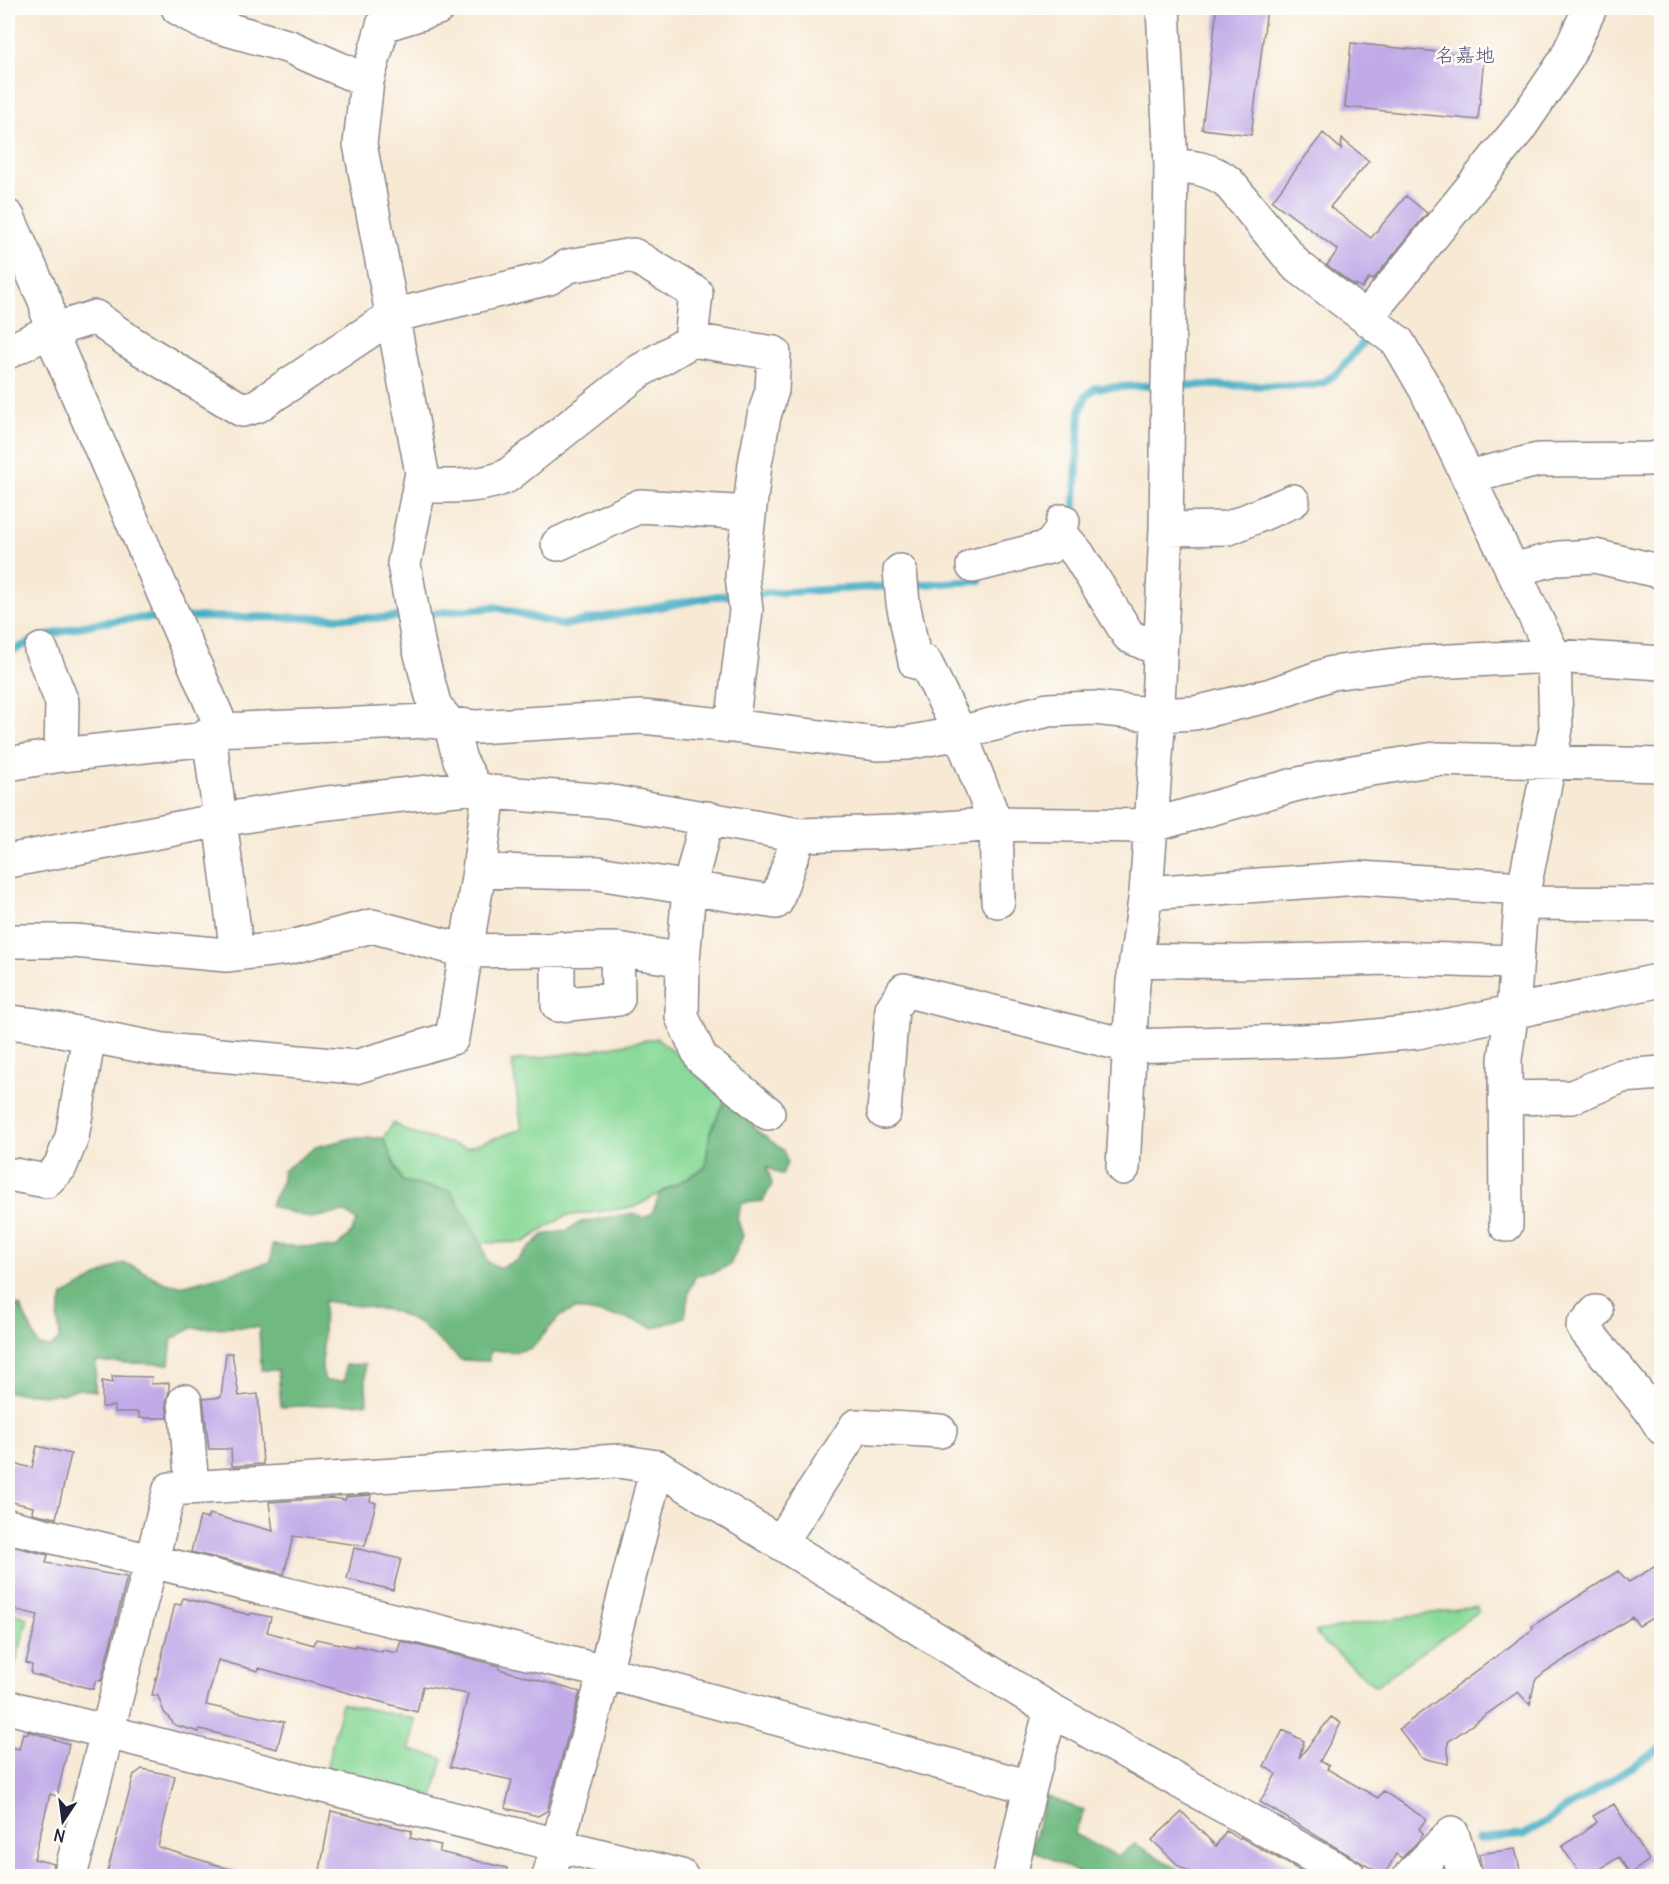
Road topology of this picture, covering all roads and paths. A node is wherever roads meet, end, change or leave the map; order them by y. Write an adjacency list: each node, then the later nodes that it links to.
1 (178, 8): 5 (street)
2 (438, 8): 5 (street)
3 (1163, 8): 6 (street)
4 (1590, 8): 9 (street)
5 (367, 81): 8 (street)
6 (1171, 166): 9 (street); 18 (street)
7 (8, 217): 10 (street)
8 (393, 316): 10 (street); 11 (street); 15 (street)
9 (1366, 318): 14 (street)
10 (50, 331): 12 (street); 31 (street)
11 (691, 340): 15 (street); 17 (street)
12 (8, 352)
13 (1662, 457): 14 (street)
14 (1468, 477): 21 (street)
15 (420, 486): 29 (street)
16 (1293, 501): 18 (street)
17 (749, 513): 19 (street); 30 (street)
18 (1166, 529): 25 (street)
19 (558, 544)
20 (973, 566): 25 (street)
21 (1512, 570): 23 (street); 26 (street)
22 (900, 571): 32 (street)
23 (1662, 572)
24 (41, 650): 33 (street)
25 (1160, 650): 28 (street)
26 (1554, 656): 27 (street); 28 (street); 34 (street)
27 (1662, 663)
28 (1159, 709): 32 (street); 41 (street)
29 (450, 724): 30 (street); 31 (street); 37 (street)
30 (732, 726): 32 (street)
31 (215, 731): 33 (street); 39 (street)
32 (960, 733): 40 (street)
33 (61, 755): 35 (street)
34 (1551, 762): 36 (street); 41 (street); 47 (street)
35 (8, 764)
36 (1662, 765)
37 (482, 790): 38 (street); 39 (street); 44 (street)
38 (707, 818): 42 (street); 45 (street)
39 (220, 820): 43 (street); 54 (street)
40 (996, 824): 41 (street); 42 (street); 48 (street)
41 (1149, 826): 46 (street)
42 (799, 835): 45 (street)
43 (8, 861)
44 (479, 872): 45 (street); 53 (street)
45 (689, 889): 55 (street)
46 (1146, 893): 47 (street); 56 (street)
47 (1523, 895): 49 (street); 57 (street)
48 (998, 901)
49 (1662, 904)
50 (8, 941): 54 (street)
51 (558, 948): 52 (street); 52 (street); 53 (street)
52 (617, 949): 55 (street)
53 (465, 951): 54 (street); 61 (street)
54 (237, 954)
55 (683, 960): 66 (street)
56 (1136, 960): 57 (street); 62 (street)
57 (1516, 962): 59 (street)
58 (1662, 980): 59 (street)
59 (1511, 1012): 62 (street); 64 (street)
60 (8, 1022): 61 (street)
61 (89, 1035): 68 (street)
62 (1129, 1047): 65 (street); 67 (street)
63 (1662, 1073): 64 (street)
64 (1505, 1098): 69 (street)
65 (884, 1112)
66 (768, 1113)
67 (1123, 1168)
68 (14, 1176)
69 (1506, 1225)
70 (1596, 1312): 72 (street)
71 (185, 1401): 75 (street)
72 (1662, 1428)
73 (940, 1431): 77 (street)
74 (657, 1467): 75 (street); 77 (street); 79 (street)
75 (192, 1487): 78 (street)
76 (8, 1526): 78 (street)
77 (781, 1542): 81 (street)
78 (153, 1561): 79 (street); 82 (street)
79 (605, 1672): 83 (street); 84 (street)
80 (8, 1707): 82 (street)
81 (1051, 1710): 83 (street); 88 (street)
82 (109, 1732): 84 (street); 85 (street)
83 (1030, 1786): 87 (street)
84 (553, 1862): 86 (street)
85 (70, 1876)
86 (681, 1876)
87 (1010, 1876)
88 (1349, 1876)
89 (1410, 1876): 90 (street)
90 (1465, 1876)

